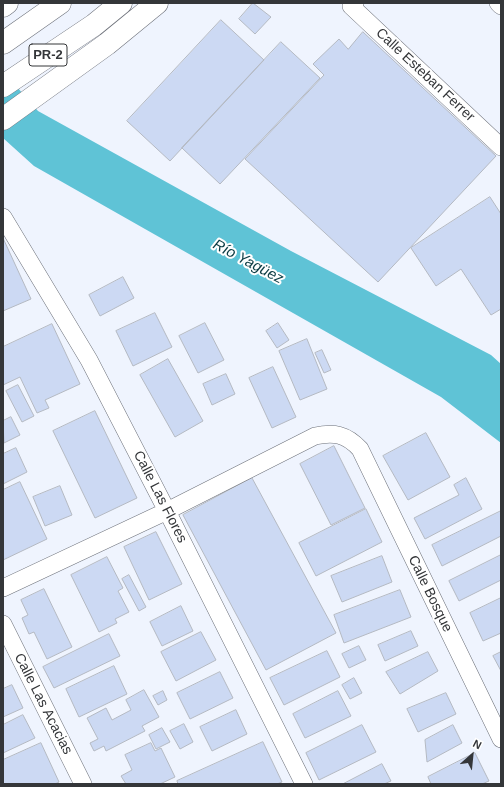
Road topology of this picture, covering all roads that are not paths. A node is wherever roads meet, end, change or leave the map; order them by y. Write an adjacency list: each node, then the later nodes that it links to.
1 (7, 3): 7 (highway)
2 (60, 3): 9 (highway, PR-2)
3 (121, 3): 10 (highway, PR-2)
4 (156, 3): 11 (highway)
5 (355, 3): 12 (street, Calle Esteban Ferrer)
6 (498, 3): 8 (street)
7 (3, 6)
8 (501, 6)
9 (3, 43)
10 (3, 86)
11 (3, 119)
12 (501, 147)
13 (3, 218): 14 (street, Calle Las Flores)
14 (167, 511): 15 (street); 17 (street, Calle Bosque); 19 (street, Calle Las Flores)
15 (3, 588)
16 (3, 624): 18 (street, Calle Las Acacias)
17 (501, 739)
18 (83, 784)
19 (304, 784)

